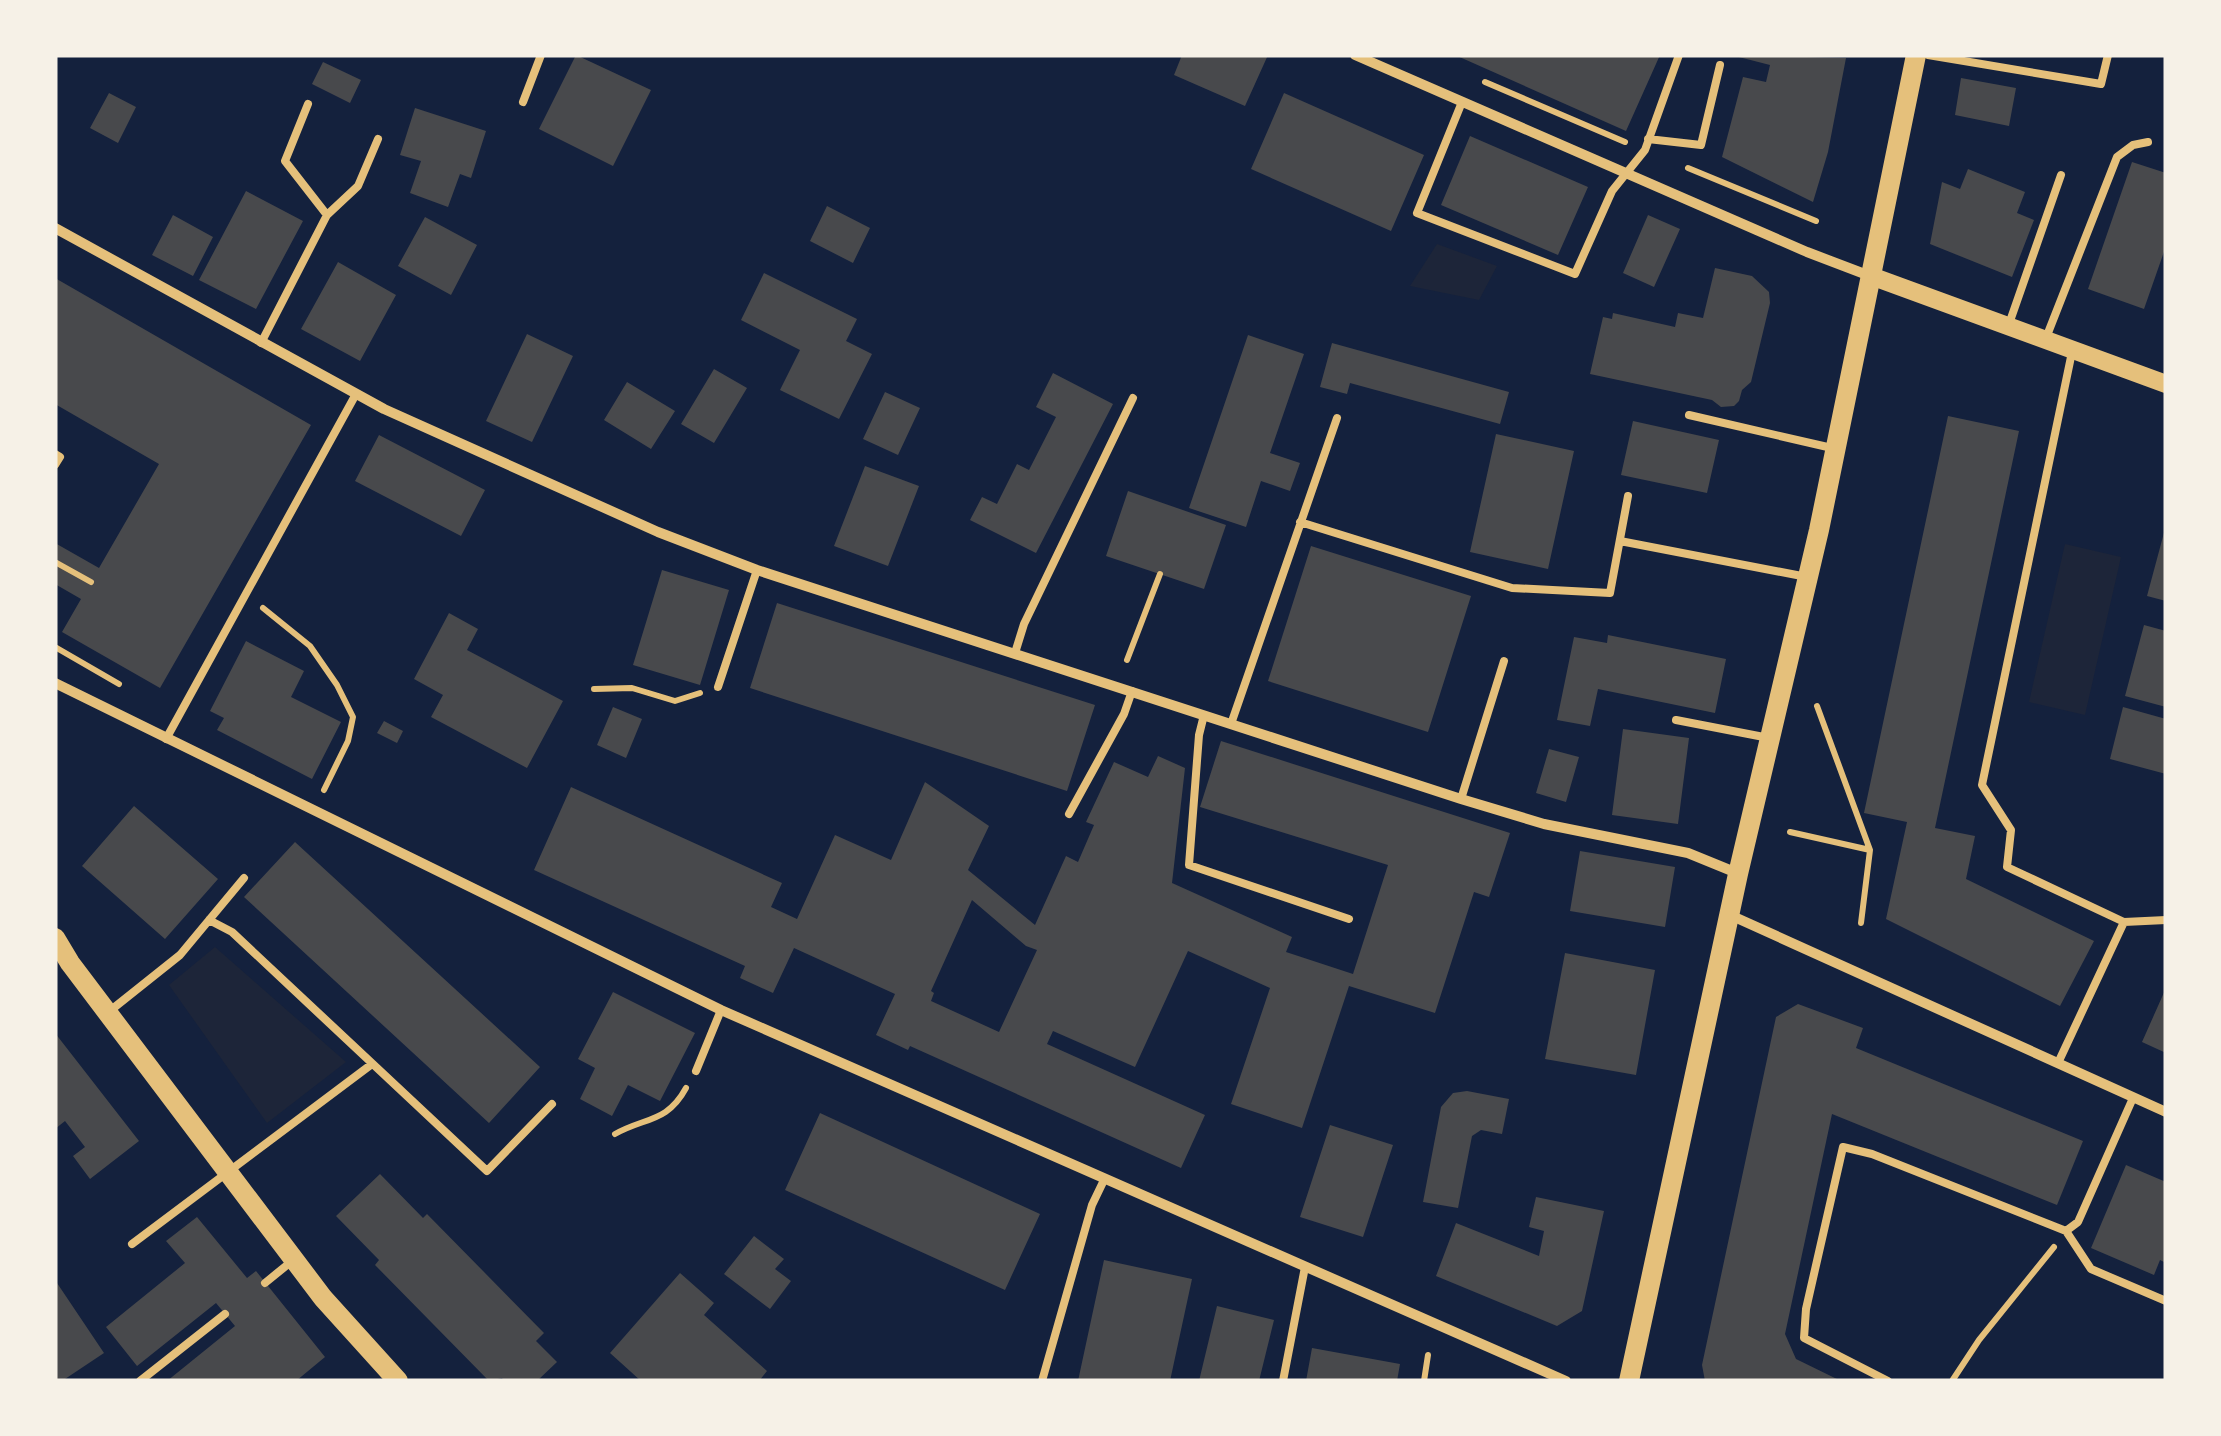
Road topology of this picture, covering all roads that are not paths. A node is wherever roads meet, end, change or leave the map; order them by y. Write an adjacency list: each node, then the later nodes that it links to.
1 (541, 55): 8 (lane)
2 (1354, 55): 9 (street)
3 (1679, 55): 12 (lane)
4 (1916, 55): 18 (main road)
5 (1928, 55): 6 (lane)
6 (2108, 55)
7 (1720, 65): 12 (lane)
8 (523, 102)
9 (1462, 102): 14 (street); 14 (lane)
10 (308, 104): 16 (lane)
11 (378, 139): 16 (lane)
12 (1648, 140): 14 (lane)
13 (2148, 142): 20 (lane)
14 (1626, 173): 18 (street)
15 (2061, 175): 19 (lane)
16 (328, 215): 21 (lane)
17 (55, 228): 21 (street)
18 (1871, 276): 19 (street); 28 (main road)
19 (2008, 329): 20 (street)
20 (2044, 342): 22 (street)
21 (261, 343): 24 (street)
22 (2072, 352): 23 (street); 54 (lane)
23 (2166, 384)
24 (356, 394): 34 (street); 45 (lane)
25 (1133, 398): 36 (lane)
26 (1689, 415): 28 (lane)
27 (1337, 418): 32 (lane)
28 (1836, 449): 35 (main road)
29 (55, 454): 30 (lane)
30 (55, 465)
31 (1628, 496): 33 (lane)
32 (1300, 522): 33 (lane); 43 (lane)
33 (1620, 542): 35 (lane)
34 (757, 570): 36 (street); 39 (lane)
35 (1808, 577): 44 (main road)
36 (1015, 654): 40 (street)
37 (1504, 662): 46 (lane)
38 (55, 683): 45 (street)
39 (718, 687)
40 (1132, 691): 41 (street); 47 (lane)
41 (1204, 715): 43 (street); 51 (lane)
42 (1676, 720): 44 (lane)
43 (1231, 724): 46 (street)
44 (1769, 738): 48 (main road)
45 (166, 739): 56 (street)
46 (1461, 799): 48 (street)
47 (1069, 814)
48 (1738, 874): 50 (main road)
49 (244, 878): 52 (lane)
50 (1730, 915): 58 (street); 78 (main road)
51 (1349, 919)
52 (209, 920): 57 (lane); 59 (lane)
53 (2166, 920): 54 (lane)
54 (2124, 922): 58 (lane)
55 (55, 938): 57 (main road)
56 (722, 1010): 60 (lane); 65 (street)
57 (107, 1012): 64 (main road)
58 (2058, 1063): 61 (street)
59 (372, 1064): 62 (lane); 64 (lane)
60 (696, 1071)
61 (2133, 1098): 63 (street); 66 (lane)
62 (552, 1104)
63 (2166, 1112)
64 (228, 1173): 67 (lane); 68 (main road)
65 (1104, 1180): 69 (street); 75 (lane)
66 (2066, 1231): 71 (lane); 79 (lane)
67 (132, 1244)
68 (294, 1260): 70 (lane); 74 (main road)
69 (1305, 1268): 76 (lane); 77 (street)
70 (265, 1283)
71 (2166, 1302)
72 (225, 1314): 73 (lane)
73 (140, 1381)
74 (398, 1381)
75 (1042, 1381)
76 (1282, 1381)
77 (1566, 1381)
78 (1629, 1381)
79 (1888, 1381)

